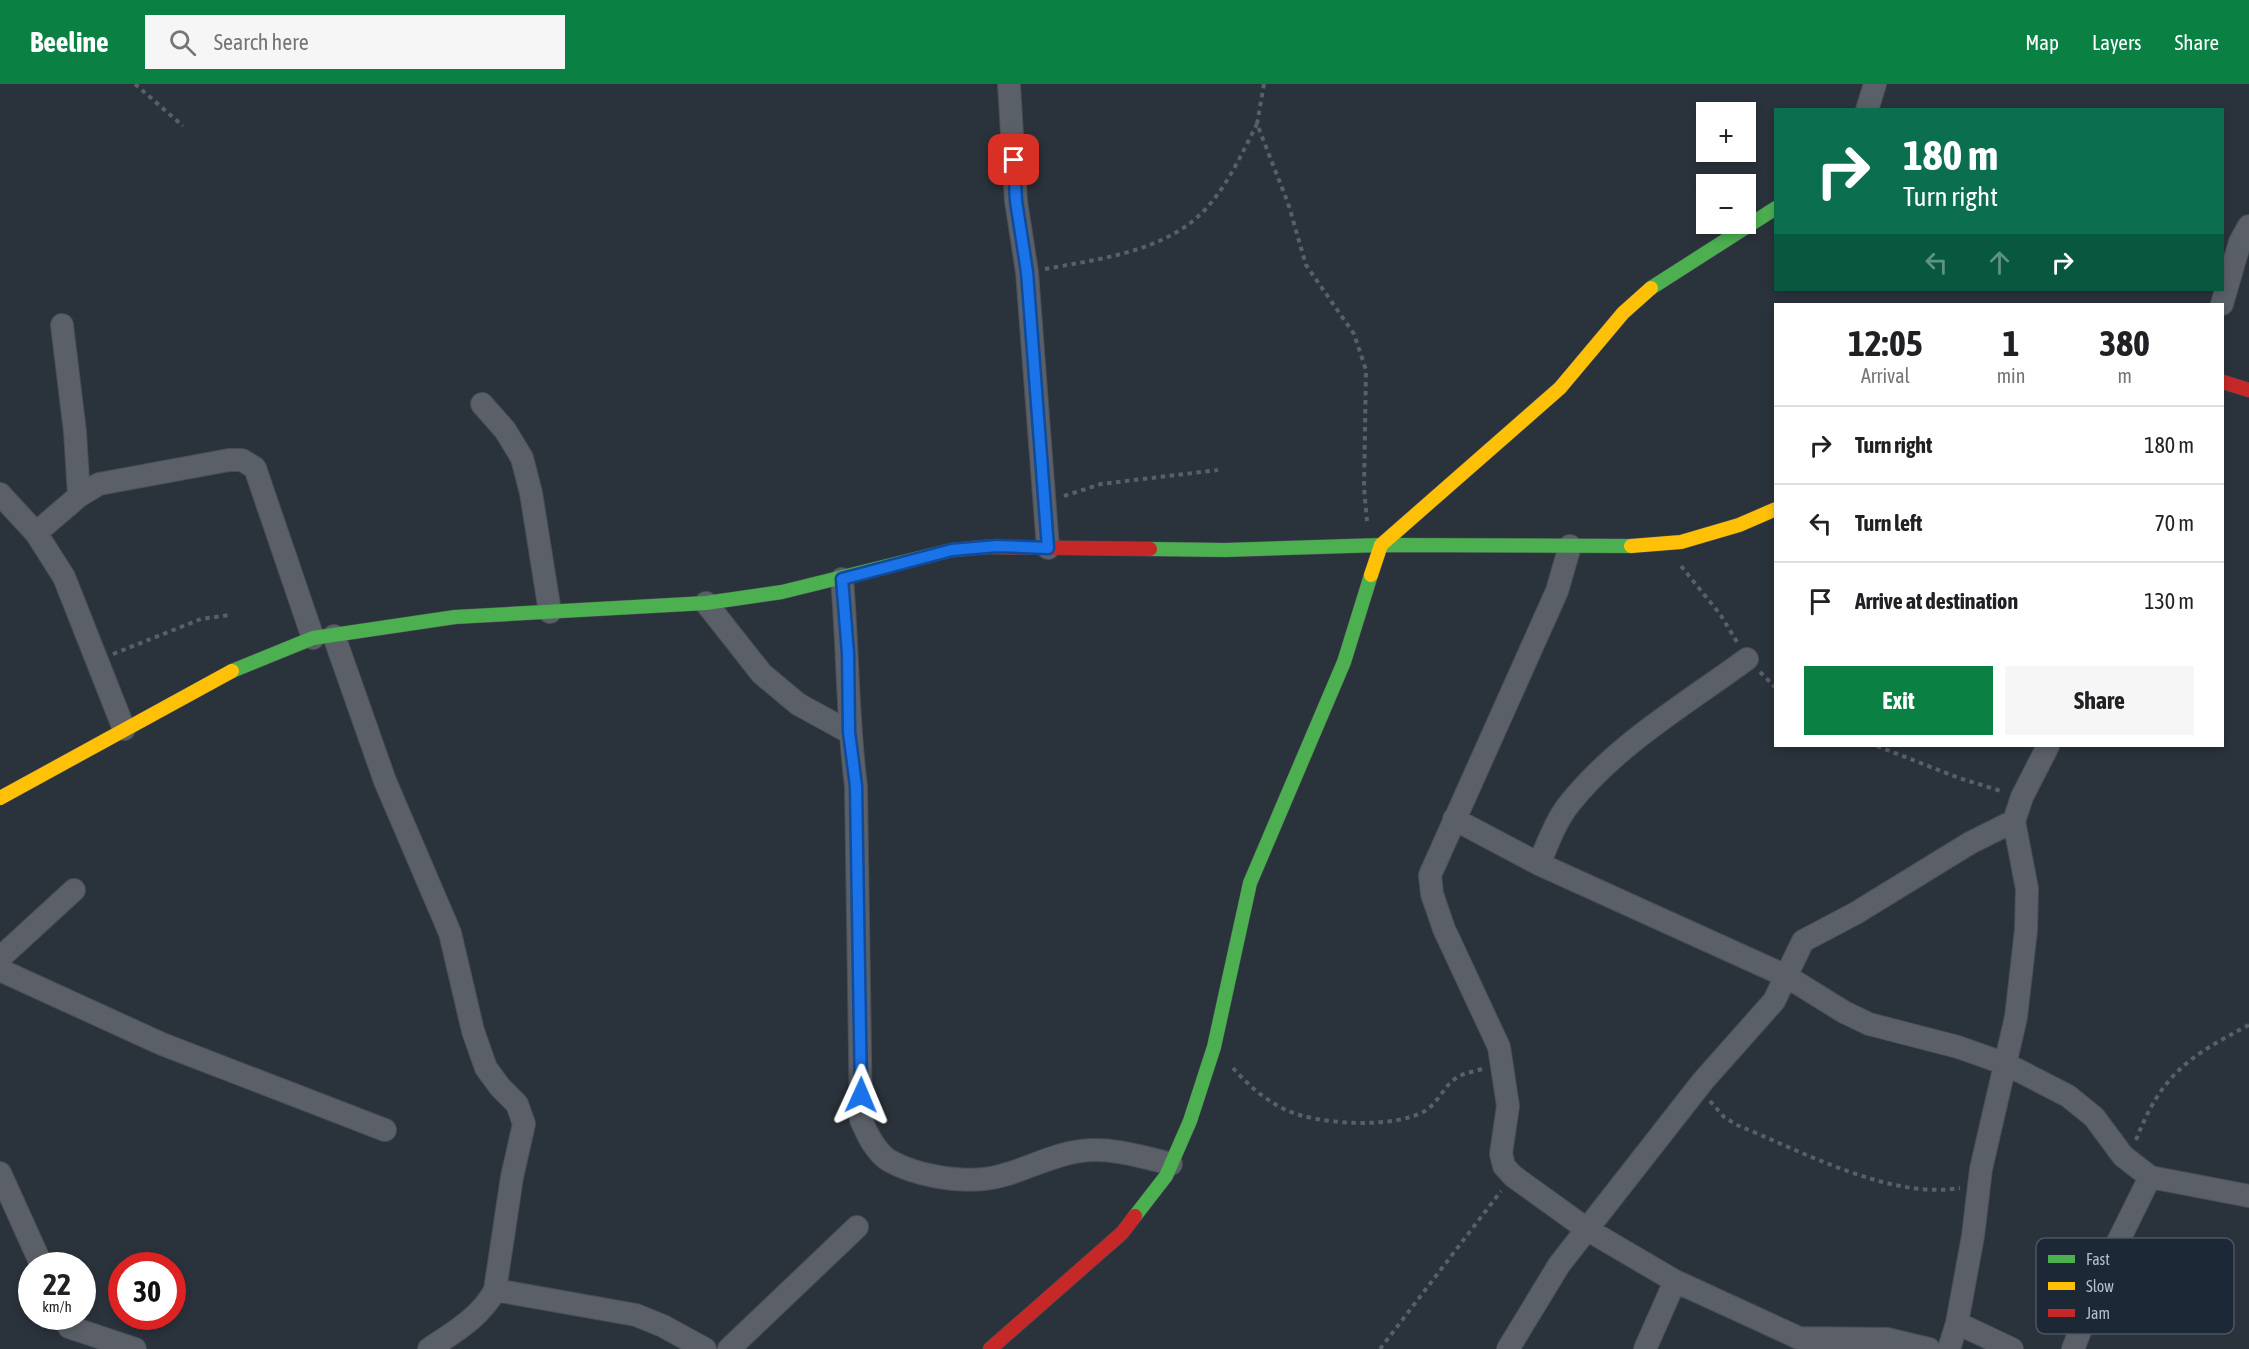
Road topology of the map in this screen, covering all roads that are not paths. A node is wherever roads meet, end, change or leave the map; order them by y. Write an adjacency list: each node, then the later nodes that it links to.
1 (1009, 84): 17 (street)
2 (1875, 84): 3 (street)
3 (1868, 108)
4 (1774, 209): 15 (main road)
5 (2249, 226): 6 (street)
6 (2222, 303)
7 (62, 325): 12 (street)
8 (2224, 382): 9 (main road)
9 (2249, 390)
10 (482, 404): 20 (street)
11 (0, 494): 14 (street)
12 (79, 496): 14 (street); 21 (street)
13 (1774, 510): 16 (main road)
14 (36, 533): 23 (street)
15 (1375, 545): 16 (main road); 17 (main road); 36 (main road)
16 (1570, 546): 27 (street)
17 (1048, 548): 18 (main road)
18 (842, 579): 19 (main road); 24 (street)
19 (706, 603): 20 (main road); 24 (street)
20 (550, 612): 21 (main road)
21 (323, 637): 23 (main road); 45 (street)
22 (1747, 658): 29 (street)
23 (124, 729): 26 (main road)
24 (849, 732): 36 (street)
25 (2047, 747): 28 (street)
26 (0, 798)
27 (1454, 819): 29 (street); 41 (street)
28 (2014, 821): 33 (street); 34 (street)
29 (1539, 864): 33 (street)
30 (74, 890): 31 (street)
31 (0, 958)
32 (0, 970): 35 (street)
33 (1786, 976): 34 (street); 41 (street)
34 (2006, 1064): 38 (street); 46 (street)
35 (385, 1130)
36 (1171, 1164): 55 (main road)
37 (0, 1173): 43 (street)
38 (2150, 1177): 39 (street); 42 (street)
39 (2249, 1196)
40 (857, 1227): 54 (street)
41 (1588, 1230): 44 (street); 56 (street)
42 (2120, 1238)
43 (36, 1252)
44 (1675, 1281): 57 (street); 58 (street)
45 (495, 1290): 52 (street); 53 (street)
46 (1957, 1323): 59 (street); 60 (street)
47 (71, 1330): 50 (street)
48 (87, 1330): 51 (street)
49 (2079, 1334): 61 (street)
50 (81, 1349)
51 (135, 1349)
52 (429, 1349)
53 (705, 1349)
54 (729, 1349)
55 (990, 1349)
56 (1508, 1349)
57 (1645, 1349)
58 (1929, 1349)
59 (1949, 1349)
60 (2012, 1349)
61 (2073, 1349)

